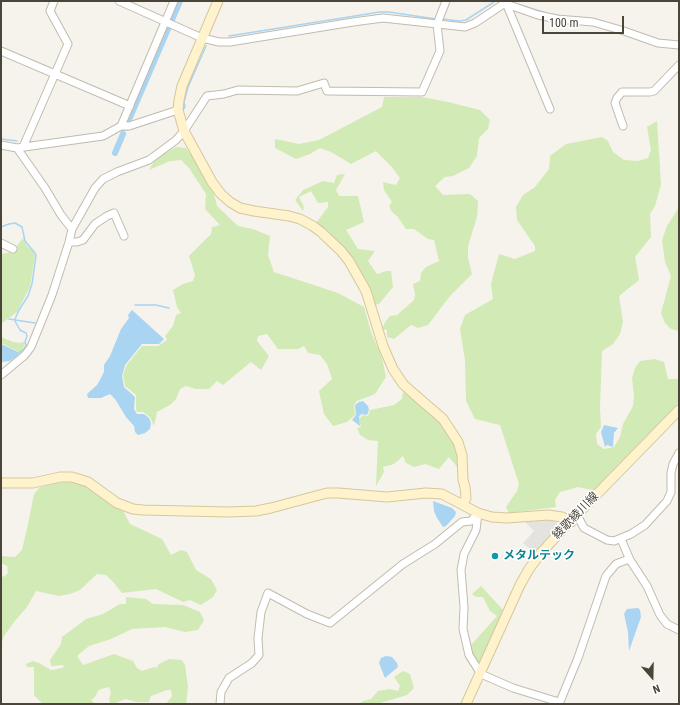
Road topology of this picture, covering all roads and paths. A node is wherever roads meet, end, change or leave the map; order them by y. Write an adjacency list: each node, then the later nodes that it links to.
1 (54, 1): 13 (street)
2 (119, 1): 7 (street)
3 (174, 1): 7 (street)
4 (218, 1): 9 (street)
5 (446, 1): 8 (street)
6 (508, 3): 8 (street); 10 (street); 15 (street)
7 (166, 21): 9 (street); 14 (street)
8 (438, 21): 9 (street); 19 (street)
9 (202, 38): 16 (street)
10 (679, 45)
11 (1, 51): 13 (street)
12 (679, 65): 18 (street)
13 (54, 74): 14 (street); 21 (street)
14 (130, 106): 17 (street)
15 (550, 108)
16 (178, 110): 17 (street); 19 (street)
17 (121, 126): 21 (street)
18 (623, 126)
19 (184, 131): 22 (street); 31 (street)
20 (1, 145): 21 (street)
21 (20, 148): 22 (street)
22 (72, 229): 24 (street)
23 (124, 236): 24 (street)
24 (69, 242): 27 (street)
25 (1, 243): 26 (street)
26 (13, 249)
27 (1, 375)
28 (679, 410): 33 (street, 綾歌綾川線)
29 (679, 453): 34 (street)
30 (1, 483): 31 (street)
31 (463, 504): 32 (street)
32 (478, 513): 33 (street); 37 (street); 39 (street)
33 (574, 518): 34 (street); 37 (street, 綾歌綾川線)
34 (621, 539): 35 (street)
35 (629, 558): 36 (street); 38 (street)
36 (679, 630)
37 (481, 674): 38 (street); 40 (street, 綾歌綾川線)
38 (559, 703)
39 (220, 704)
40 (466, 704)

